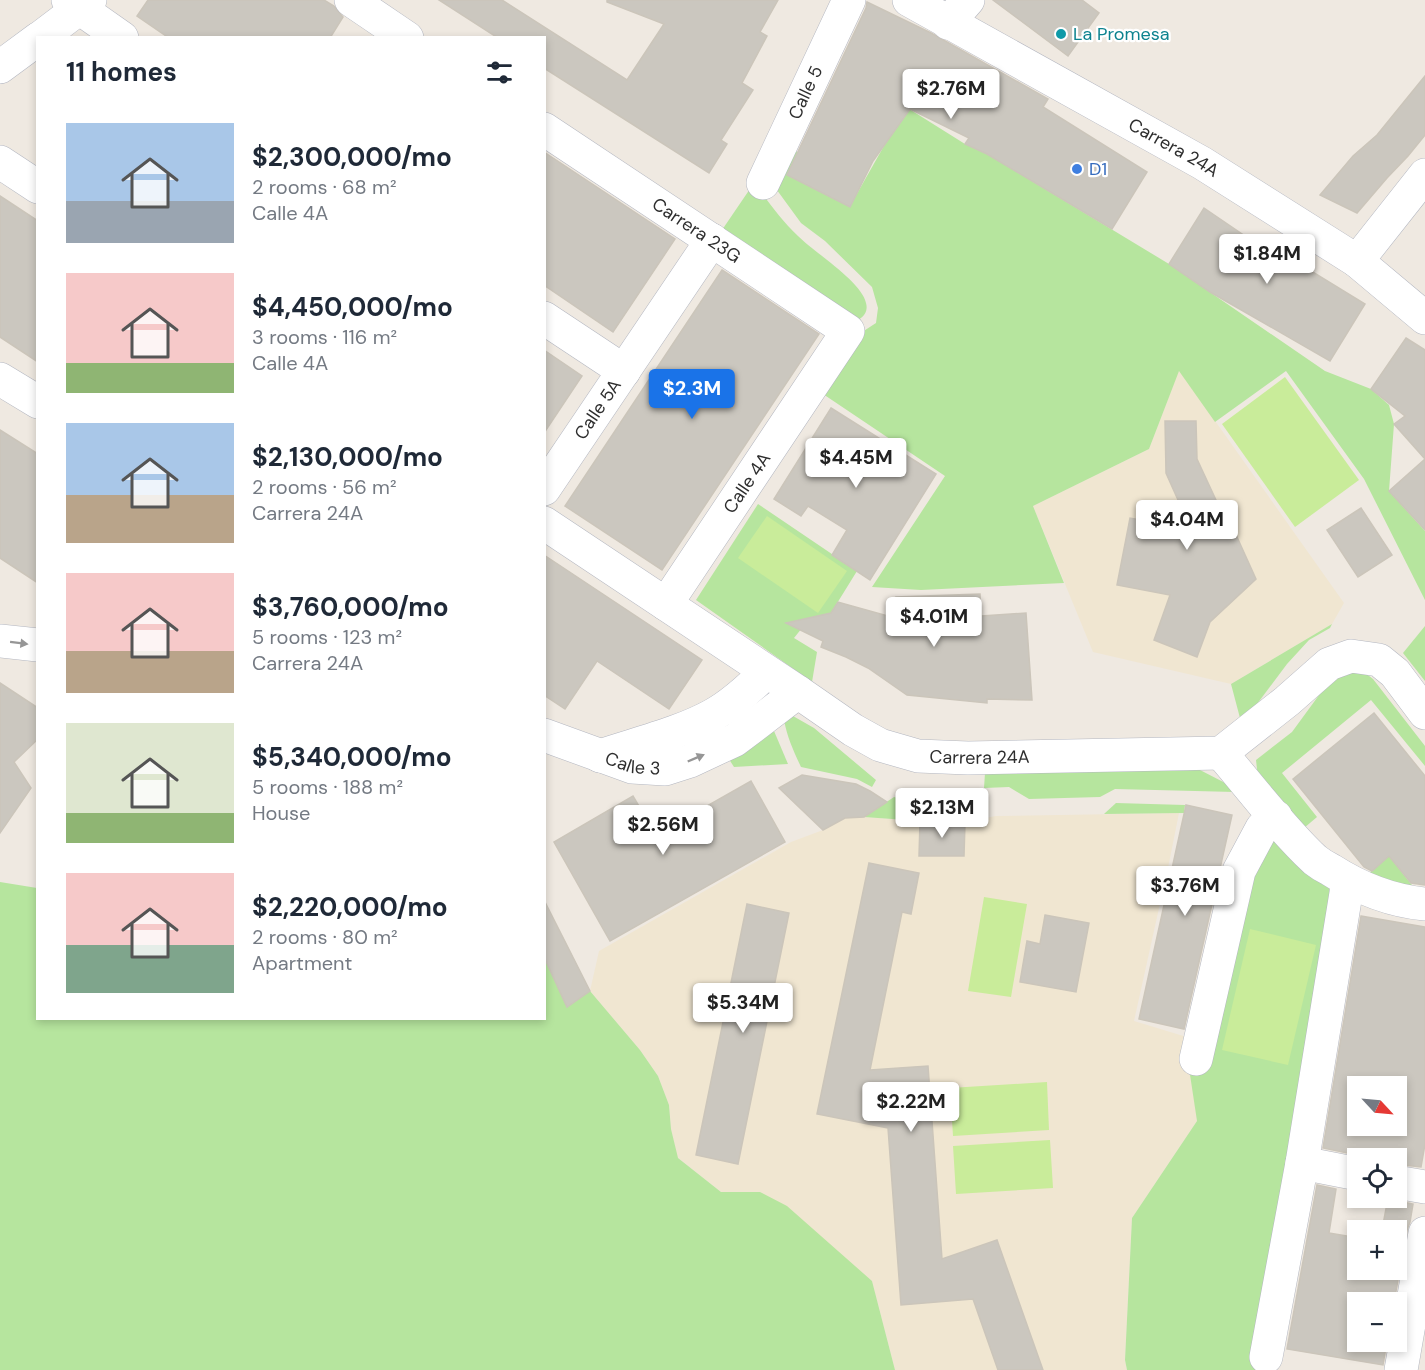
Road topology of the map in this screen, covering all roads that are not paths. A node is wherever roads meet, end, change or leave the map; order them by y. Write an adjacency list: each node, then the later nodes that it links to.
1 (849, 0): 14 (street, Calle 5)
2 (909, 0): 4 (street, Carrera 24A)
3 (79, 3): 6 (street); 7 (street)
4 (958, 11): 17 (street, Carrera 24A)
5 (363, 18): 8 (street)
6 (41, 36)
7 (120, 36)
8 (403, 36)
9 (36, 40): 10 (street)
10 (0, 67)
11 (546, 130): 16 (street, Carrera 23G)
12 (0, 162): 15 (street)
13 (1425, 175): 17 (street)
14 (763, 183)
15 (36, 186)
16 (712, 240): 20 (street, Carrera 23G); 21 (street, Calle 5A)
17 (1357, 261): 18 (street, Carrera 24A)
18 (1425, 318)
19 (546, 319): 21 (street)
20 (848, 331): 26 (street, Calle 4A)
21 (624, 371): 24 (street, Calle 5A)
22 (0, 379): 23 (street)
23 (36, 401)
24 (546, 486)
25 (546, 524): 26 (street, Carrera 24A)
26 (666, 604): 29 (street, Carrera 24A)
27 (0, 641): 28 (street, one-way to 28)
28 (36, 645)
29 (766, 672): 30 (street, Carrera 24A); 34 (street, Calle 3)
30 (798, 692): 33 (street, Carrera 24A); 34 (street, Calle 3, one-way to 30)
31 (1425, 713): 33 (street)
32 (546, 736): 34 (street)
33 (1221, 753): 35 (street)
34 (600, 756)
35 (1276, 818): 36 (street); 38 (street)
36 (1347, 881): 37 (street); 39 (street)
37 (1425, 904)
38 (1196, 1059)
39 (1302, 1163): 40 (street); 44 (street)
40 (1347, 1172)
41 (1407, 1184): 42 (street)
42 (1425, 1187)
43 (1425, 1233): 45 (street)
44 (1266, 1357)
45 (1401, 1370)

